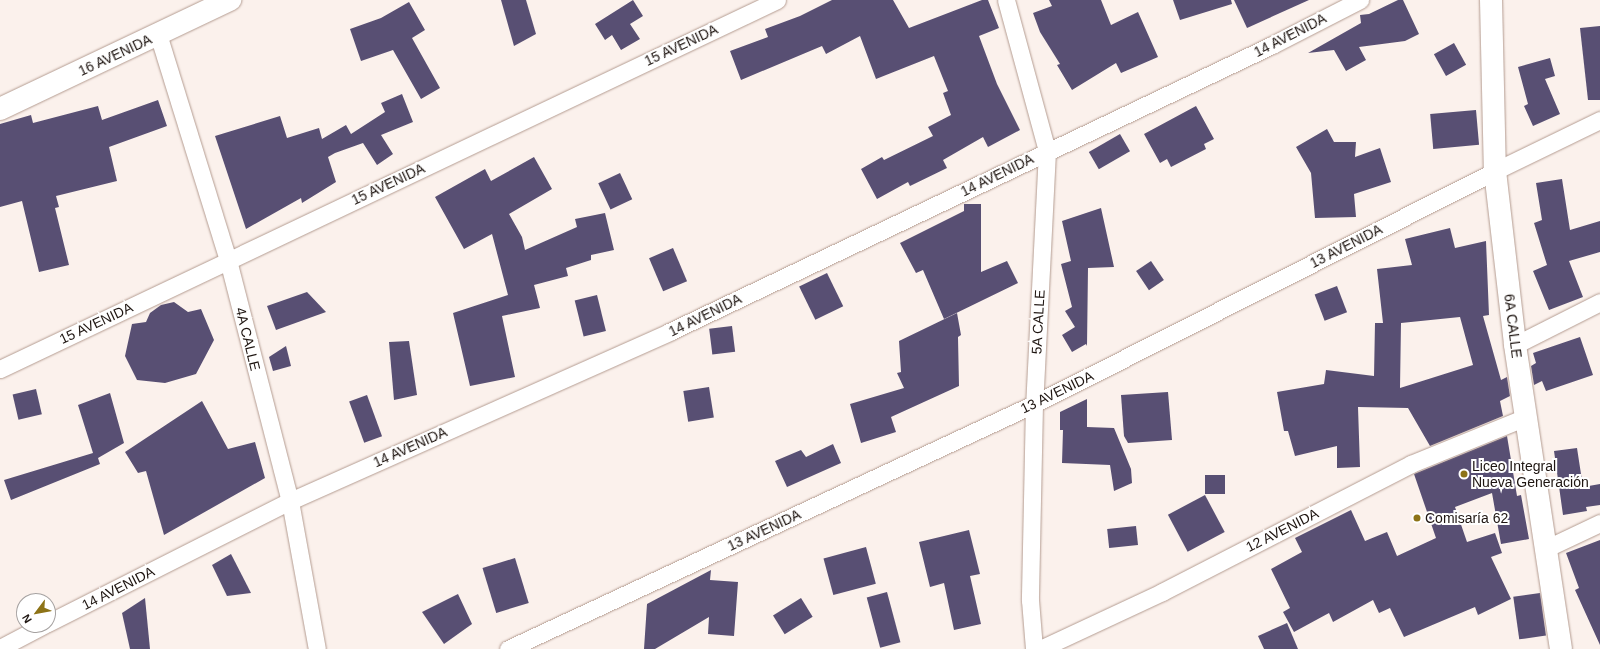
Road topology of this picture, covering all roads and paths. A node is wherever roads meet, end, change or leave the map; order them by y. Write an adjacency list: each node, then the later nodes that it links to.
1 (230, 0): 6 (main road, 16 AVENIDA)
2 (777, 0): 11 (street, 15 AVENIDA)
3 (1006, 0): 9 (street, 5A CALLE)
4 (1360, 0): 9 (street, 14 AVENIDA)
5 (1491, 0): 10 (main road, 6A CALLE)
6 (158, 34): 7 (main road, 16 AVENIDA); 11 (street, 4A CALLE)
7 (0, 109)
8 (1600, 120): 10 (street, 13 AVENIDA)
9 (1047, 151): 15 (street, 5A CALLE); 17 (street, 14 AVENIDA)
10 (1495, 171): 13 (main road, 6A CALLE); 15 (street, 13 AVENIDA)
11 (228, 260): 14 (street, 15 AVENIDA); 17 (street, 4A CALLE)
12 (1600, 302): 13 (street)
13 (1515, 345): 16 (main road, 6A CALLE)
14 (0, 369)
15 (1034, 404): 24 (street, 13 AVENIDA); 25 (street, 5A CALLE)
16 (1526, 418): 19 (main road, 6A CALLE); 26 (street, 12 AVENIDA)
17 (290, 501): 20 (street, 14 AVENIDA); 23 (street, 4A CALLE)
18 (1600, 523): 19 (street)
19 (1545, 549): 27 (main road, 6A CALLE)
20 (56, 619)
21 (29, 633): 22 (street)
22 (0, 648)
23 (317, 649)
24 (508, 649)
25 (1034, 649)
26 (1040, 649)
27 (1560, 649)

